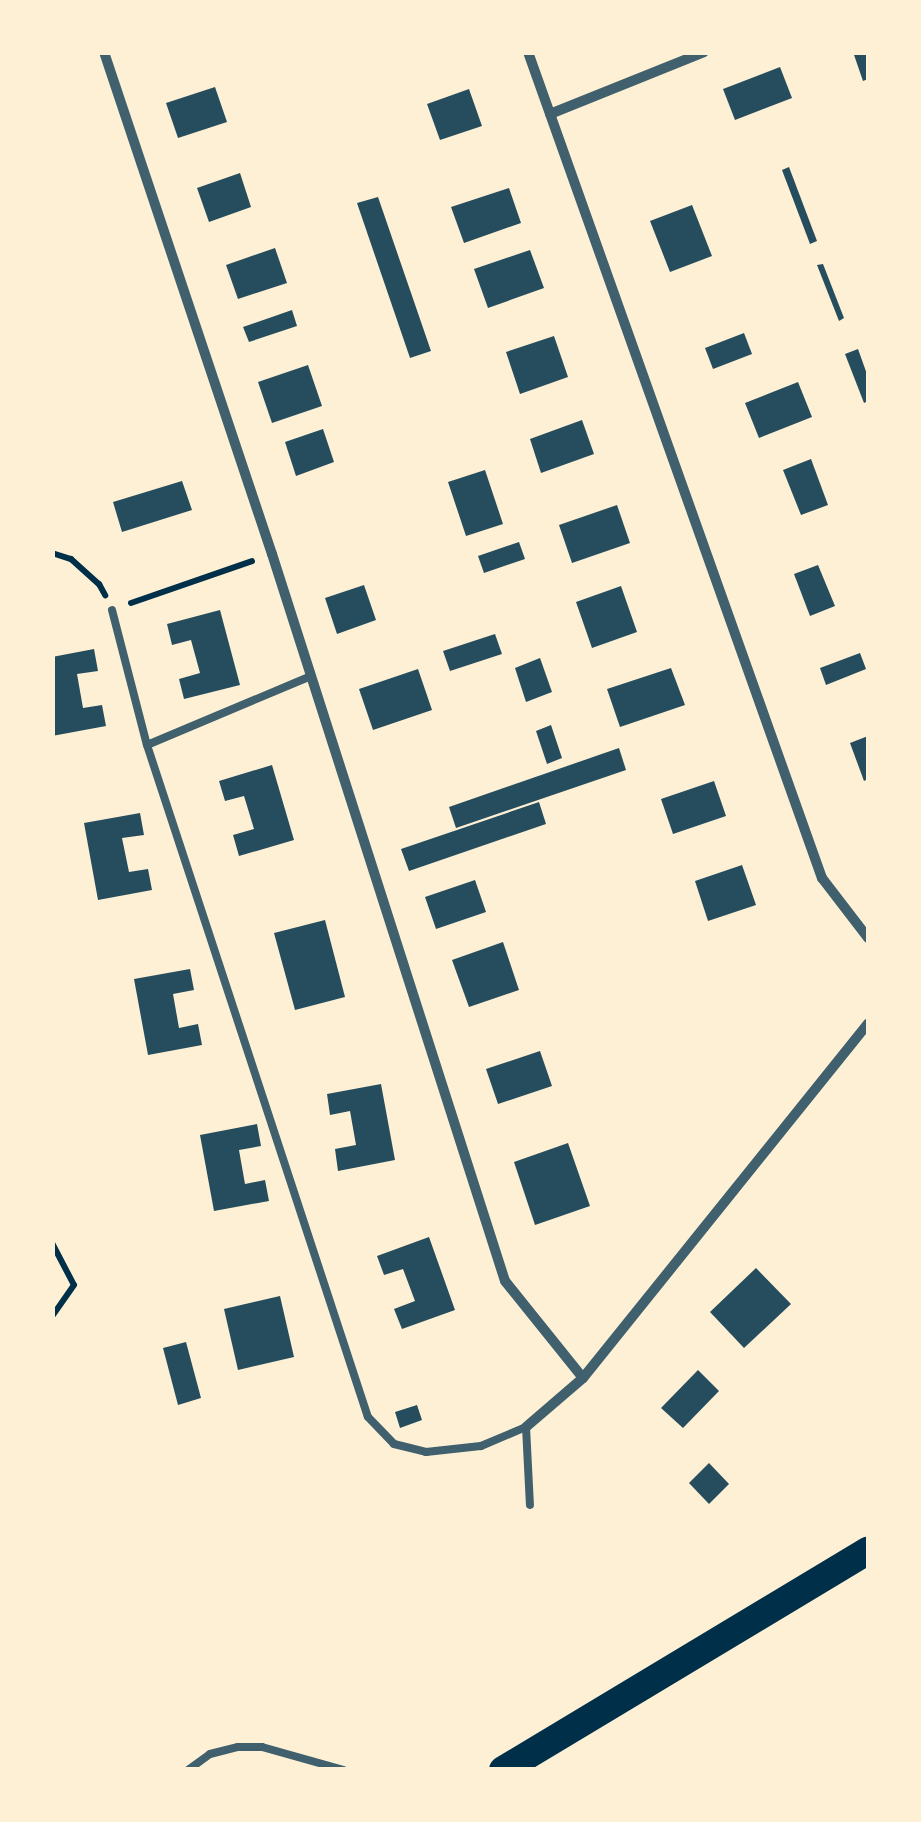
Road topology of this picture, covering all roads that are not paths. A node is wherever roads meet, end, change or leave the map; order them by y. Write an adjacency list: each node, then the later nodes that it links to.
1 (104, 52): 6 (street)
2 (528, 52): 4 (street)
3 (704, 52): 4 (street)
4 (550, 114): 8 (street)
5 (112, 610): 7 (lane)
6 (311, 676): 7 (lane); 10 (street)
7 (147, 745): 11 (lane)
8 (868, 938)
9 (868, 1022): 10 (street)
10 (583, 1378): 11 (street)
11 (526, 1427): 12 (lane)
12 (530, 1505)
13 (868, 1552): 16 (highway)
14 (188, 1770): 15 (lane)
15 (344, 1770)
16 (504, 1770)

